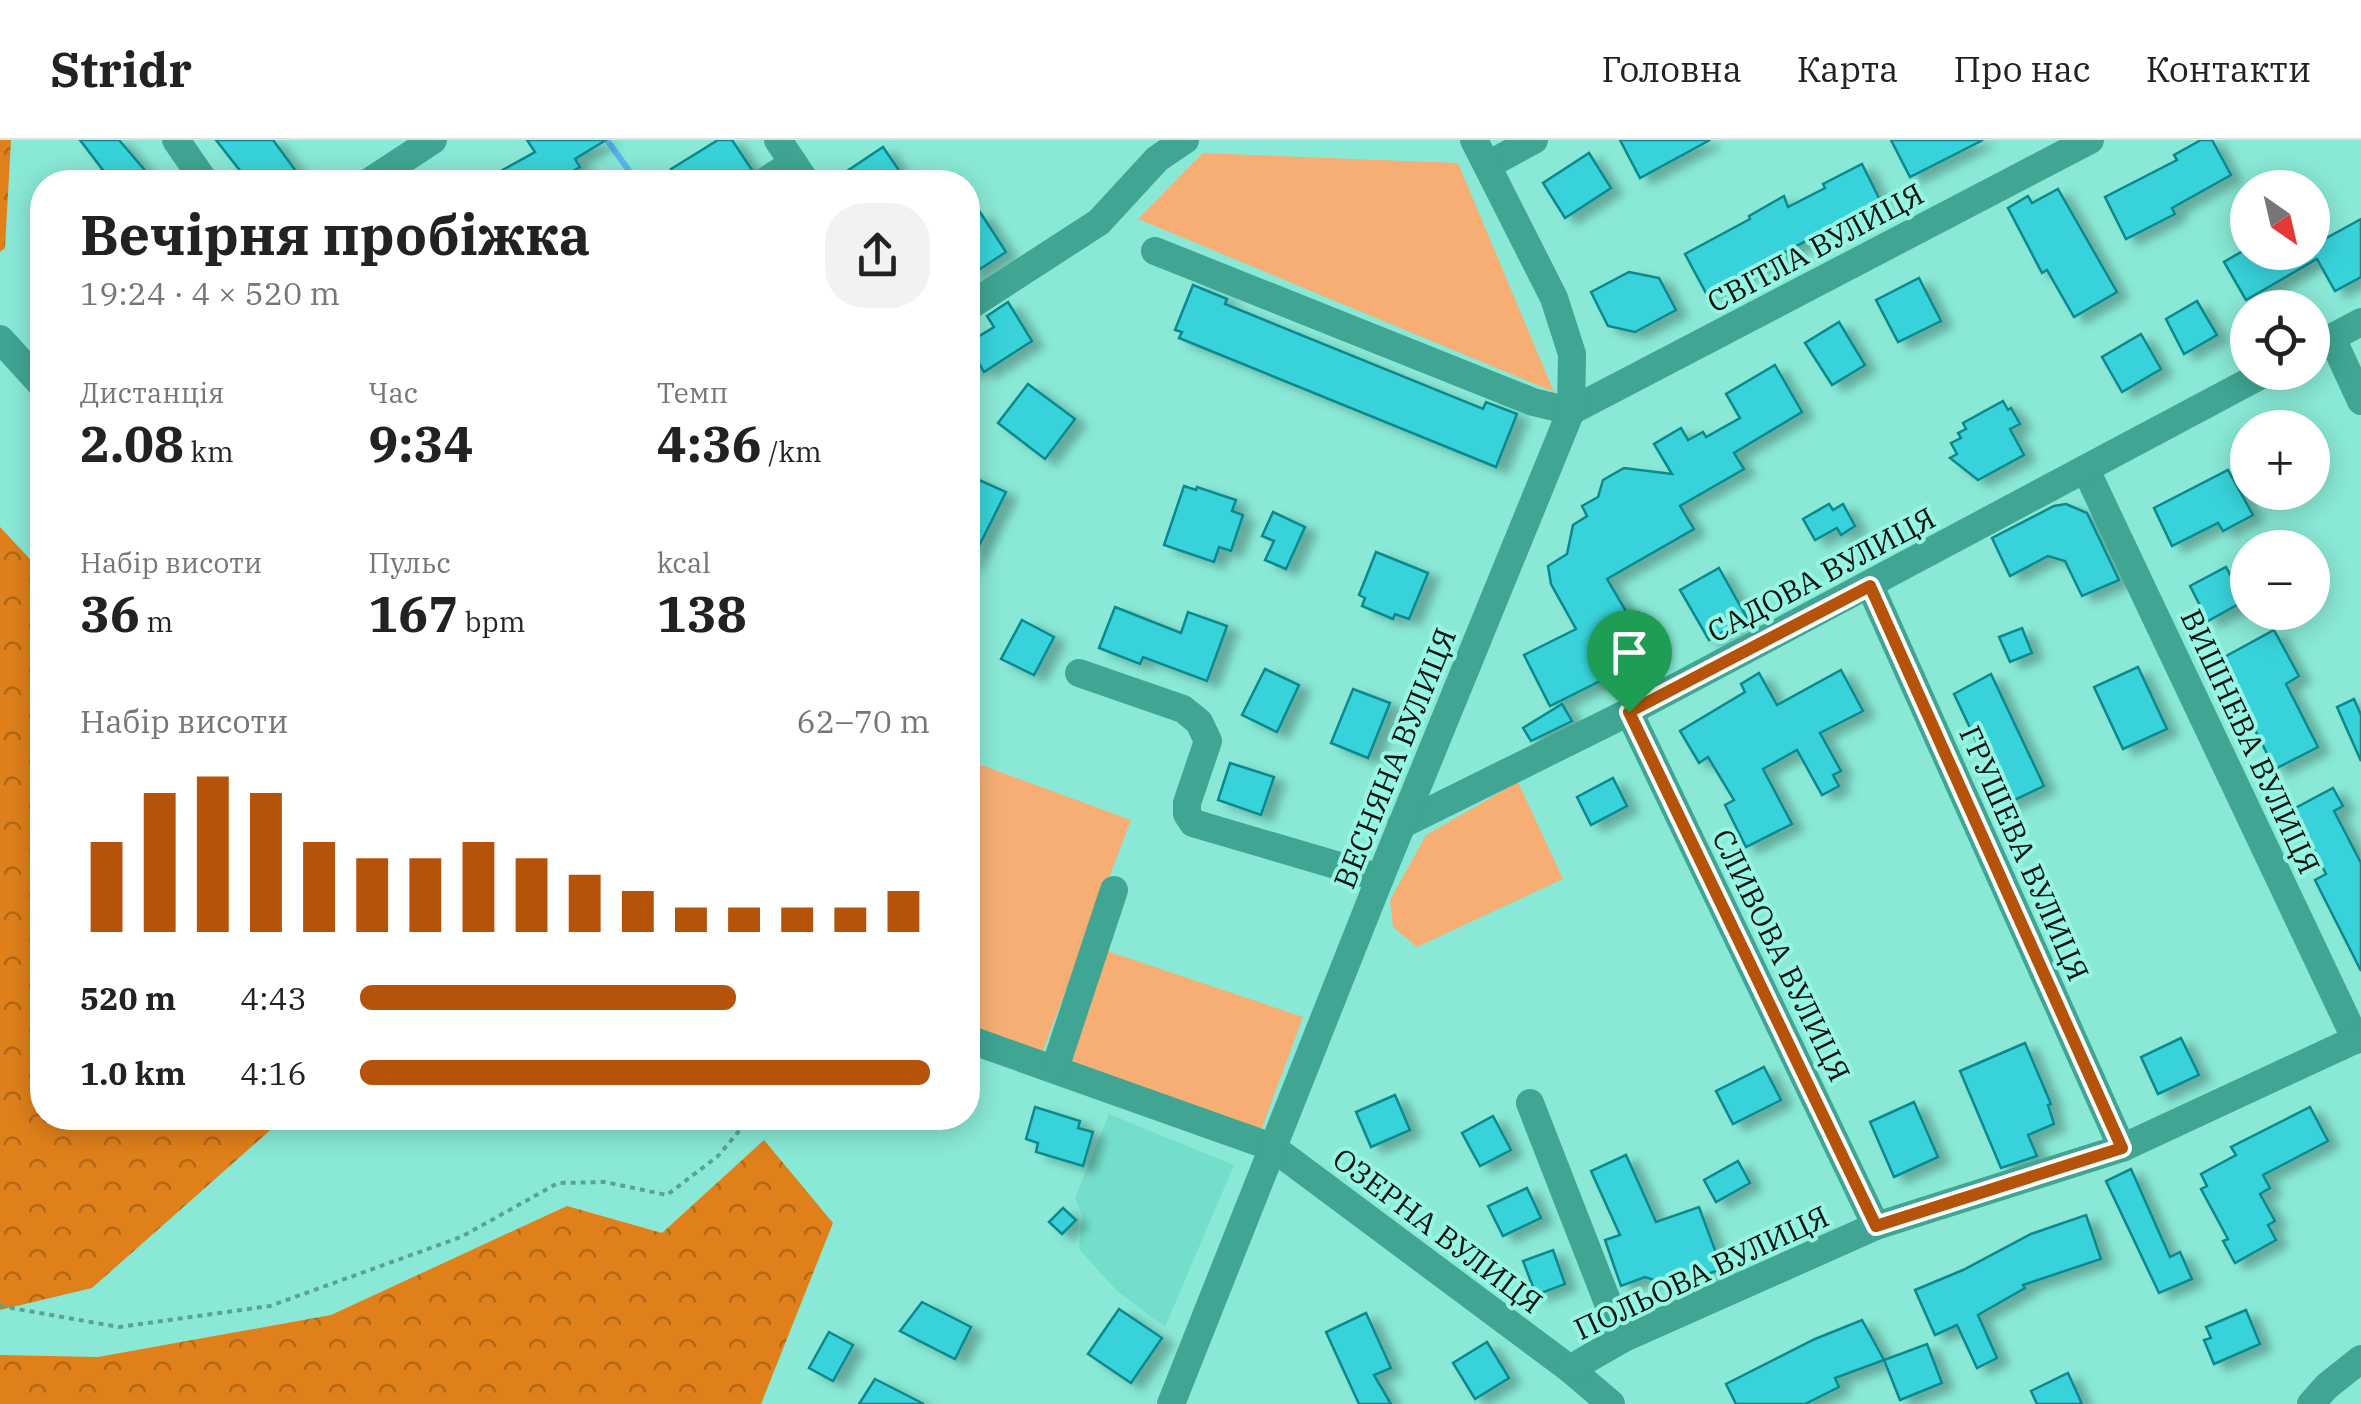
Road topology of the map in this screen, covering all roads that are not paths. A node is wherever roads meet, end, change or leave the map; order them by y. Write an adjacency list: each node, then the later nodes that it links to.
1 (176, 140): 7 (street)
2 (433, 140): 8 (street)
3 (1185, 140): 10 (street)
4 (1534, 140): 6 (street)
5 (2090, 140): 18 (street, СВІТЛА ВУЛИЦЯ)
6 (1480, 152): 18 (street, ВЕСНЯНА ВУЛИЦЯ)
7 (197, 170)
8 (387, 170)
9 (1155, 250): 18 (street)
10 (980, 299)
11 (2361, 322): 13 (street)
12 (0, 339): 15 (street)
13 (2330, 339)
14 (2330, 355): 17 (street)
15 (30, 372)
16 (2235, 390): 19 (street, САДОВА ВУЛИЦЯ)
17 (2361, 402)
18 (1571, 411): 23 (street, ВЕСНЯНА ВУЛИЦЯ)
19 (2086, 470): 20 (street, САДОВА ВУЛИЦЯ); 26 (street, ВИШНЕВА ВУЛИЦЯ)
20 (1870, 586): 22 (street, САДОВА ВУЛИЦЯ); 31 (street, ГРУШЕВА ВУЛИЦЯ)
21 (1079, 673): 24 (street)
22 (1629, 712): 23 (street, САДОВА ВУЛИЦЯ); 32 (street, СЛИВОВА ВУЛИЦЯ)
23 (1401, 825): 24 (street, ВЕСНЯНА ВУЛИЦЯ)
24 (1380, 878): 30 (street, ВЕСНЯНА ВУЛИЦЯ)
25 (1114, 890): 28 (street)
26 (2359, 1038): 31 (street, ПОЛЬОВА ВУЛИЦЯ)
27 (980, 1043): 28 (street, ОЗЕРНА ВУЛИЦЯ)
28 (1055, 1068): 30 (street, ОЗЕРНА ВУЛИЦЯ)
29 (1530, 1103): 33 (street)
30 (1272, 1147): 35 (street, ОЗЕРНА ВУЛИЦЯ); 36 (street, ВЕСНЯНА ВУЛИЦЯ)
31 (2122, 1148): 32 (street, ПОЛЬОВА ВУЛИЦЯ)
32 (1876, 1226): 33 (street, ПОЛЬОВА ВУЛИЦЯ)
33 (1622, 1339): 35 (street, ПОЛЬОВА ВУЛИЦЯ)
34 (2361, 1359): 38 (street)
35 (1570, 1369): 37 (street, ОЗЕРНА ВУЛИЦЯ)
36 (1172, 1404)
37 (1611, 1404)
38 (2311, 1404)

